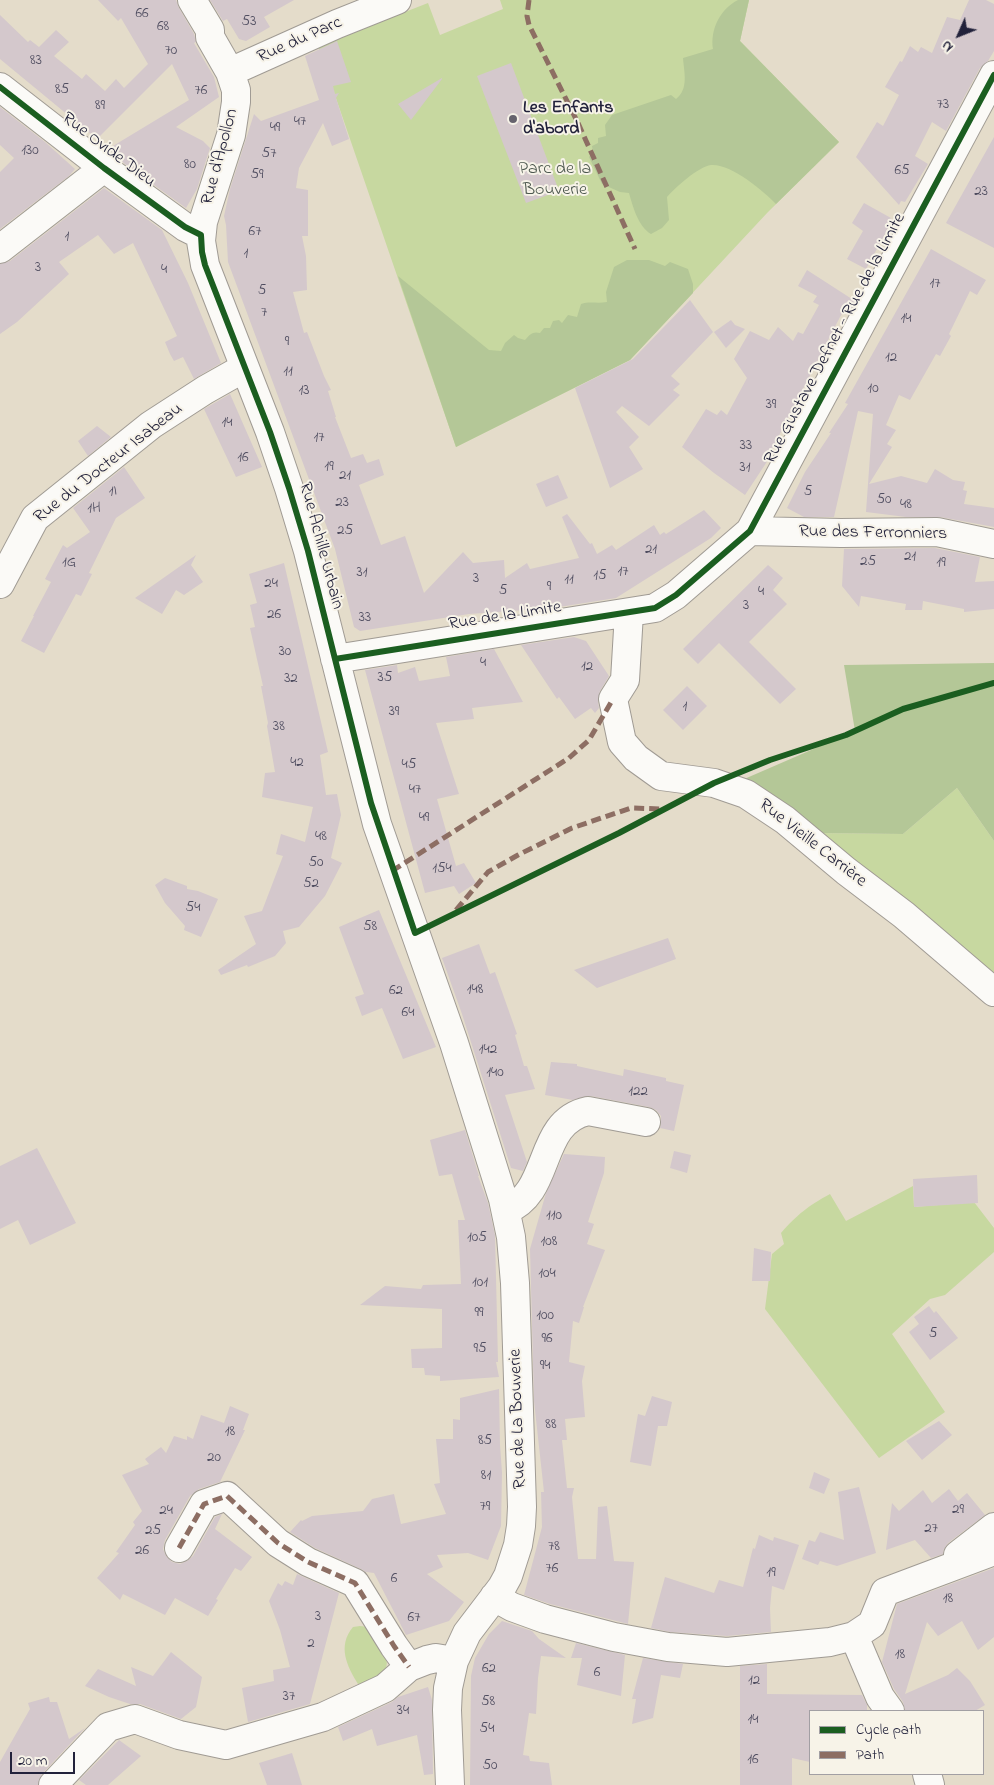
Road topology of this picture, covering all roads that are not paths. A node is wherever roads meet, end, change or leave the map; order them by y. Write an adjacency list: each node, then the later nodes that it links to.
1 (192, 0): 3 (street, Rue d'Apollon)
2 (397, 0): 3 (street, Rue du Parc)
3 (230, 72): 7 (street, Rue d'Apollon)
4 (994, 75): 10 (street, Rue Gustave Defnet - Rue de la Limite)
5 (0, 87): 6 (street, Rue Ovide Dieu)
6 (104, 168): 7 (street, Rue Ovide Dieu); 8 (street)
7 (201, 235): 9 (street, Rue Achille Urbain)
8 (0, 249)
9 (244, 368): 12 (street, Rue du Docteur Isabeau); 15 (street, Rue Achille Urbain)
10 (750, 531): 11 (street, Rue des Ferronniers); 13 (street, Rue Gustave Defnet - Rue de la Limite)
11 (994, 544)
12 (0, 584)
13 (676, 594): 14 (street, Rue de la Limite)
14 (628, 613): 15 (street, Rue de la Limite); 16 (street, Rue Vieille Carrière)
15 (335, 659): 17 (street, Rue Achille Urbain)
16 (994, 992)
17 (454, 1043): 19 (street, Rue de La Bouverie)
18 (646, 1122): 19 (street)
19 (506, 1210): 24 (street, Rue de La Bouverie)
20 (994, 1527): 23 (street)
21 (179, 1548): 27 (street)
22 (994, 1551): 23 (street)
23 (933, 1574): 25 (street)
24 (494, 1597): 25 (street); 26 (street, Rue de La Bouverie)
25 (854, 1636): 28 (street)
26 (454, 1661): 27 (street); 30 (street, Rue de La Bouverie)
27 (409, 1667): 29 (street)
28 (889, 1710)
29 (53, 1785)
30 (450, 1785)

